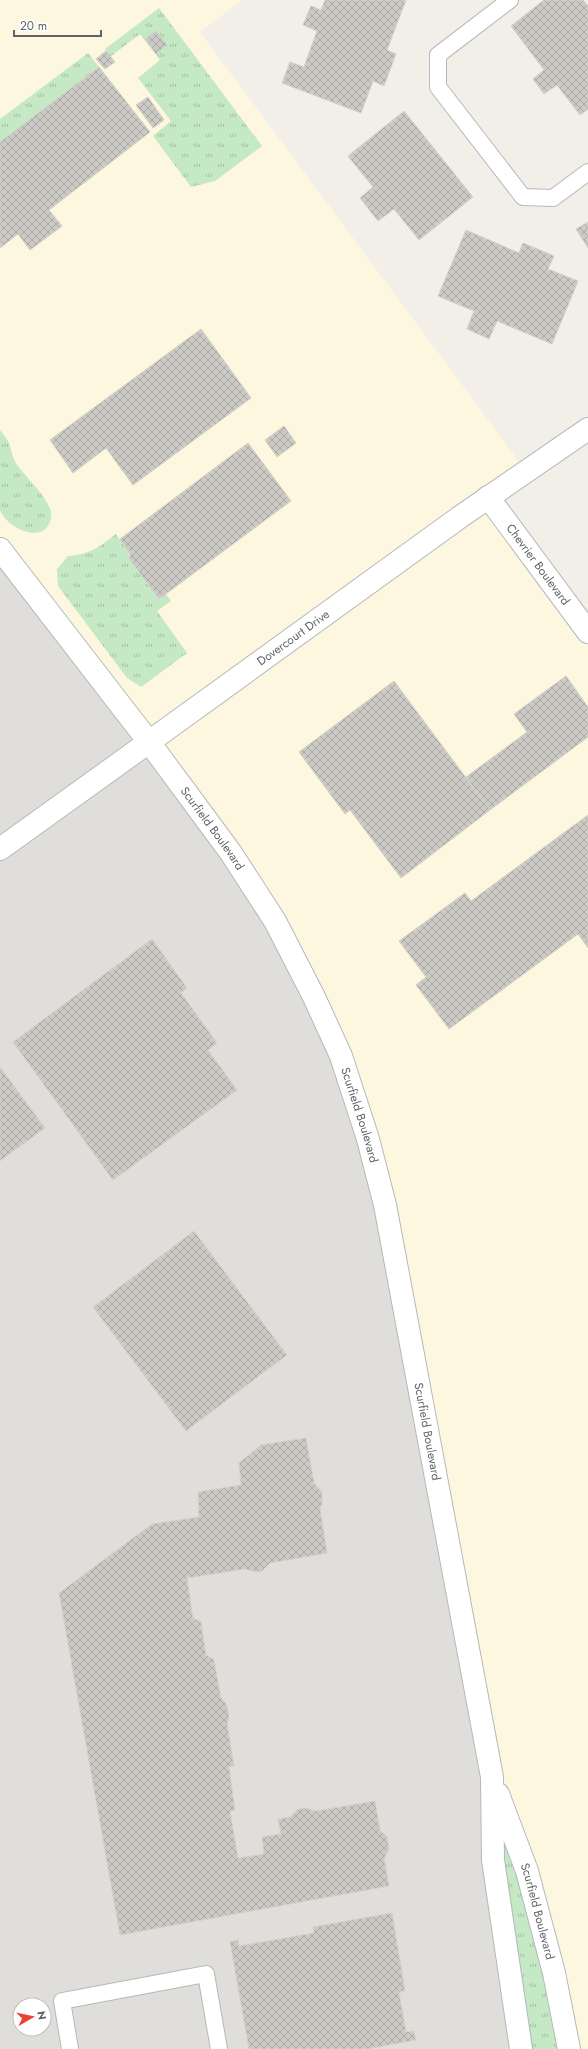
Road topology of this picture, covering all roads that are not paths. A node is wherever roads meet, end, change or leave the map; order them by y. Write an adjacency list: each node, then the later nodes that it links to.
1 (510, 0): 2 (lane)
2 (588, 172)
3 (588, 429): 4 (street, Dovercourt Drive)
4 (488, 497): 6 (street, Chevrier Boulevard); 7 (street, Dovercourt Drive)
5 (0, 549): 7 (street, Scurfield Boulevard)
6 (588, 632)
7 (149, 742): 8 (street, Dovercourt Drive); 9 (street, Scurfield Boulevard)
8 (0, 849)
9 (492, 1778): 12 (street, Scurfield Boulevard); 13 (street, Scurfield Boulevard)
10 (70, 2049): 11 (lane)
11 (220, 2049)
12 (521, 2049)
13 (569, 2049)

